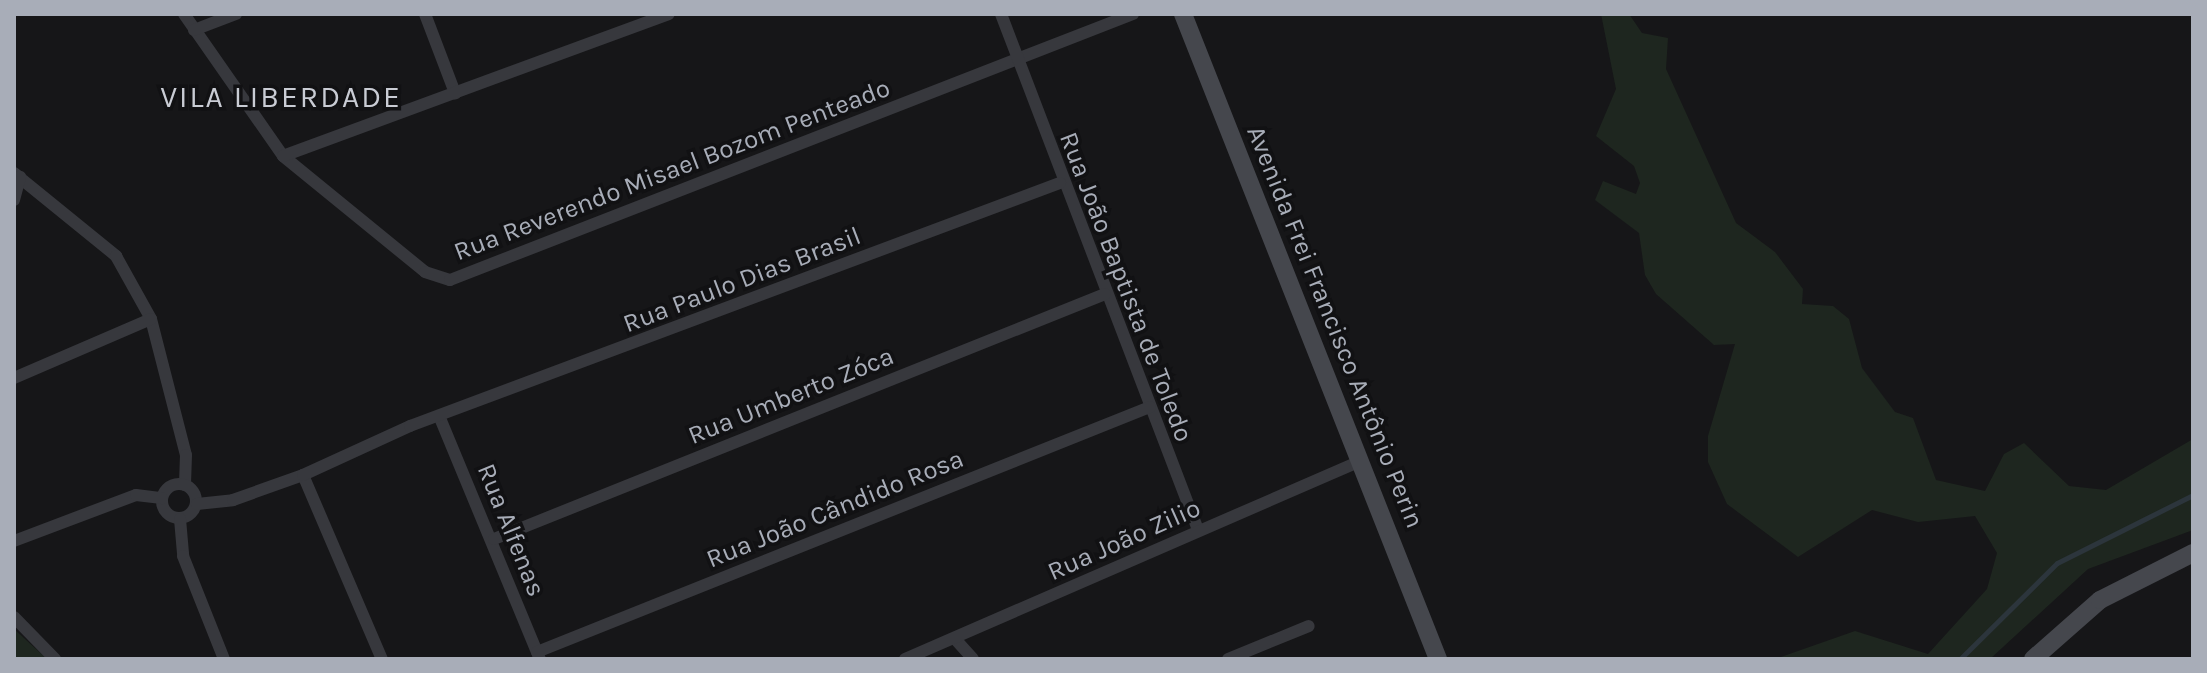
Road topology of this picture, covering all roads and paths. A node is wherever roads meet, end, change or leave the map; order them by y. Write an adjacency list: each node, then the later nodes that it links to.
1 (184, 14): 8 (street, Rua Reverendo Misael Bozom Penteado)
2 (236, 14): 8 (street)
3 (425, 14): 10 (street)
4 (669, 14): 10 (street)
5 (1001, 14): 9 (street, Rua João Baptista de Toledo)
6 (1133, 14): 9 (street, Rua Reverendo Misael Bozom Penteado)
7 (1183, 14): 20 (street, Avenida Frei Francisco Antônio Perin)
8 (194, 30): 11 (street, Rua Reverendo Misael Bozom Penteado)
9 (1016, 60): 11 (street, Rua Reverendo Misael Bozom Penteado); 13 (street, Rua João Baptista de Toledo)
10 (455, 93): 11 (street)
11 (283, 156)
12 (17, 175): 14 (street); 16 (street)
13 (1060, 183): 15 (street, Rua João Baptista de Toledo); 19 (street, Rua Paulo Dias Brasil)
14 (14, 200)
15 (1105, 294): 18 (street, Rua João Baptista de Toledo); 27 (street, Rua Umberto Zóca)
16 (151, 319): 17 (street); 22 (street)
17 (14, 378)
18 (1150, 407): 26 (street, Rua João Baptista de Toledo); 33 (street, Rua João Cândido Rosa)
19 (440, 418): 21 (street, Rua Paulo Dias Brasil); 27 (street, Rua Alfenas)
20 (1360, 461): 26 (street, Rua João Zilio); 40 (street, Avenida Frei Francisco Antônio Perin)
21 (303, 475): 24 (street, Rua Paulo Dias Brasil); 36 (street)
22 (185, 485): 23 (street); 24 (street)
23 (162, 498): 25 (street); 28 (street)
24 (197, 504): 25 (street)
25 (180, 519): 35 (street)
26 (1198, 530): 32 (street, Rua João Zilio)
27 (494, 539): 33 (street, Rua Alfenas)
28 (14, 541)
29 (2193, 553): 41 (street)
30 (14, 617): 34 (street)
31 (1309, 626): 39 (street)
32 (956, 640): 37 (street, Rua João Zilio); 38 (street)
33 (538, 656)
34 (55, 659)
35 (224, 659)
36 (382, 659)
37 (905, 659)
38 (973, 659)
39 (1228, 659)
40 (1438, 659)
41 (2033, 659)

